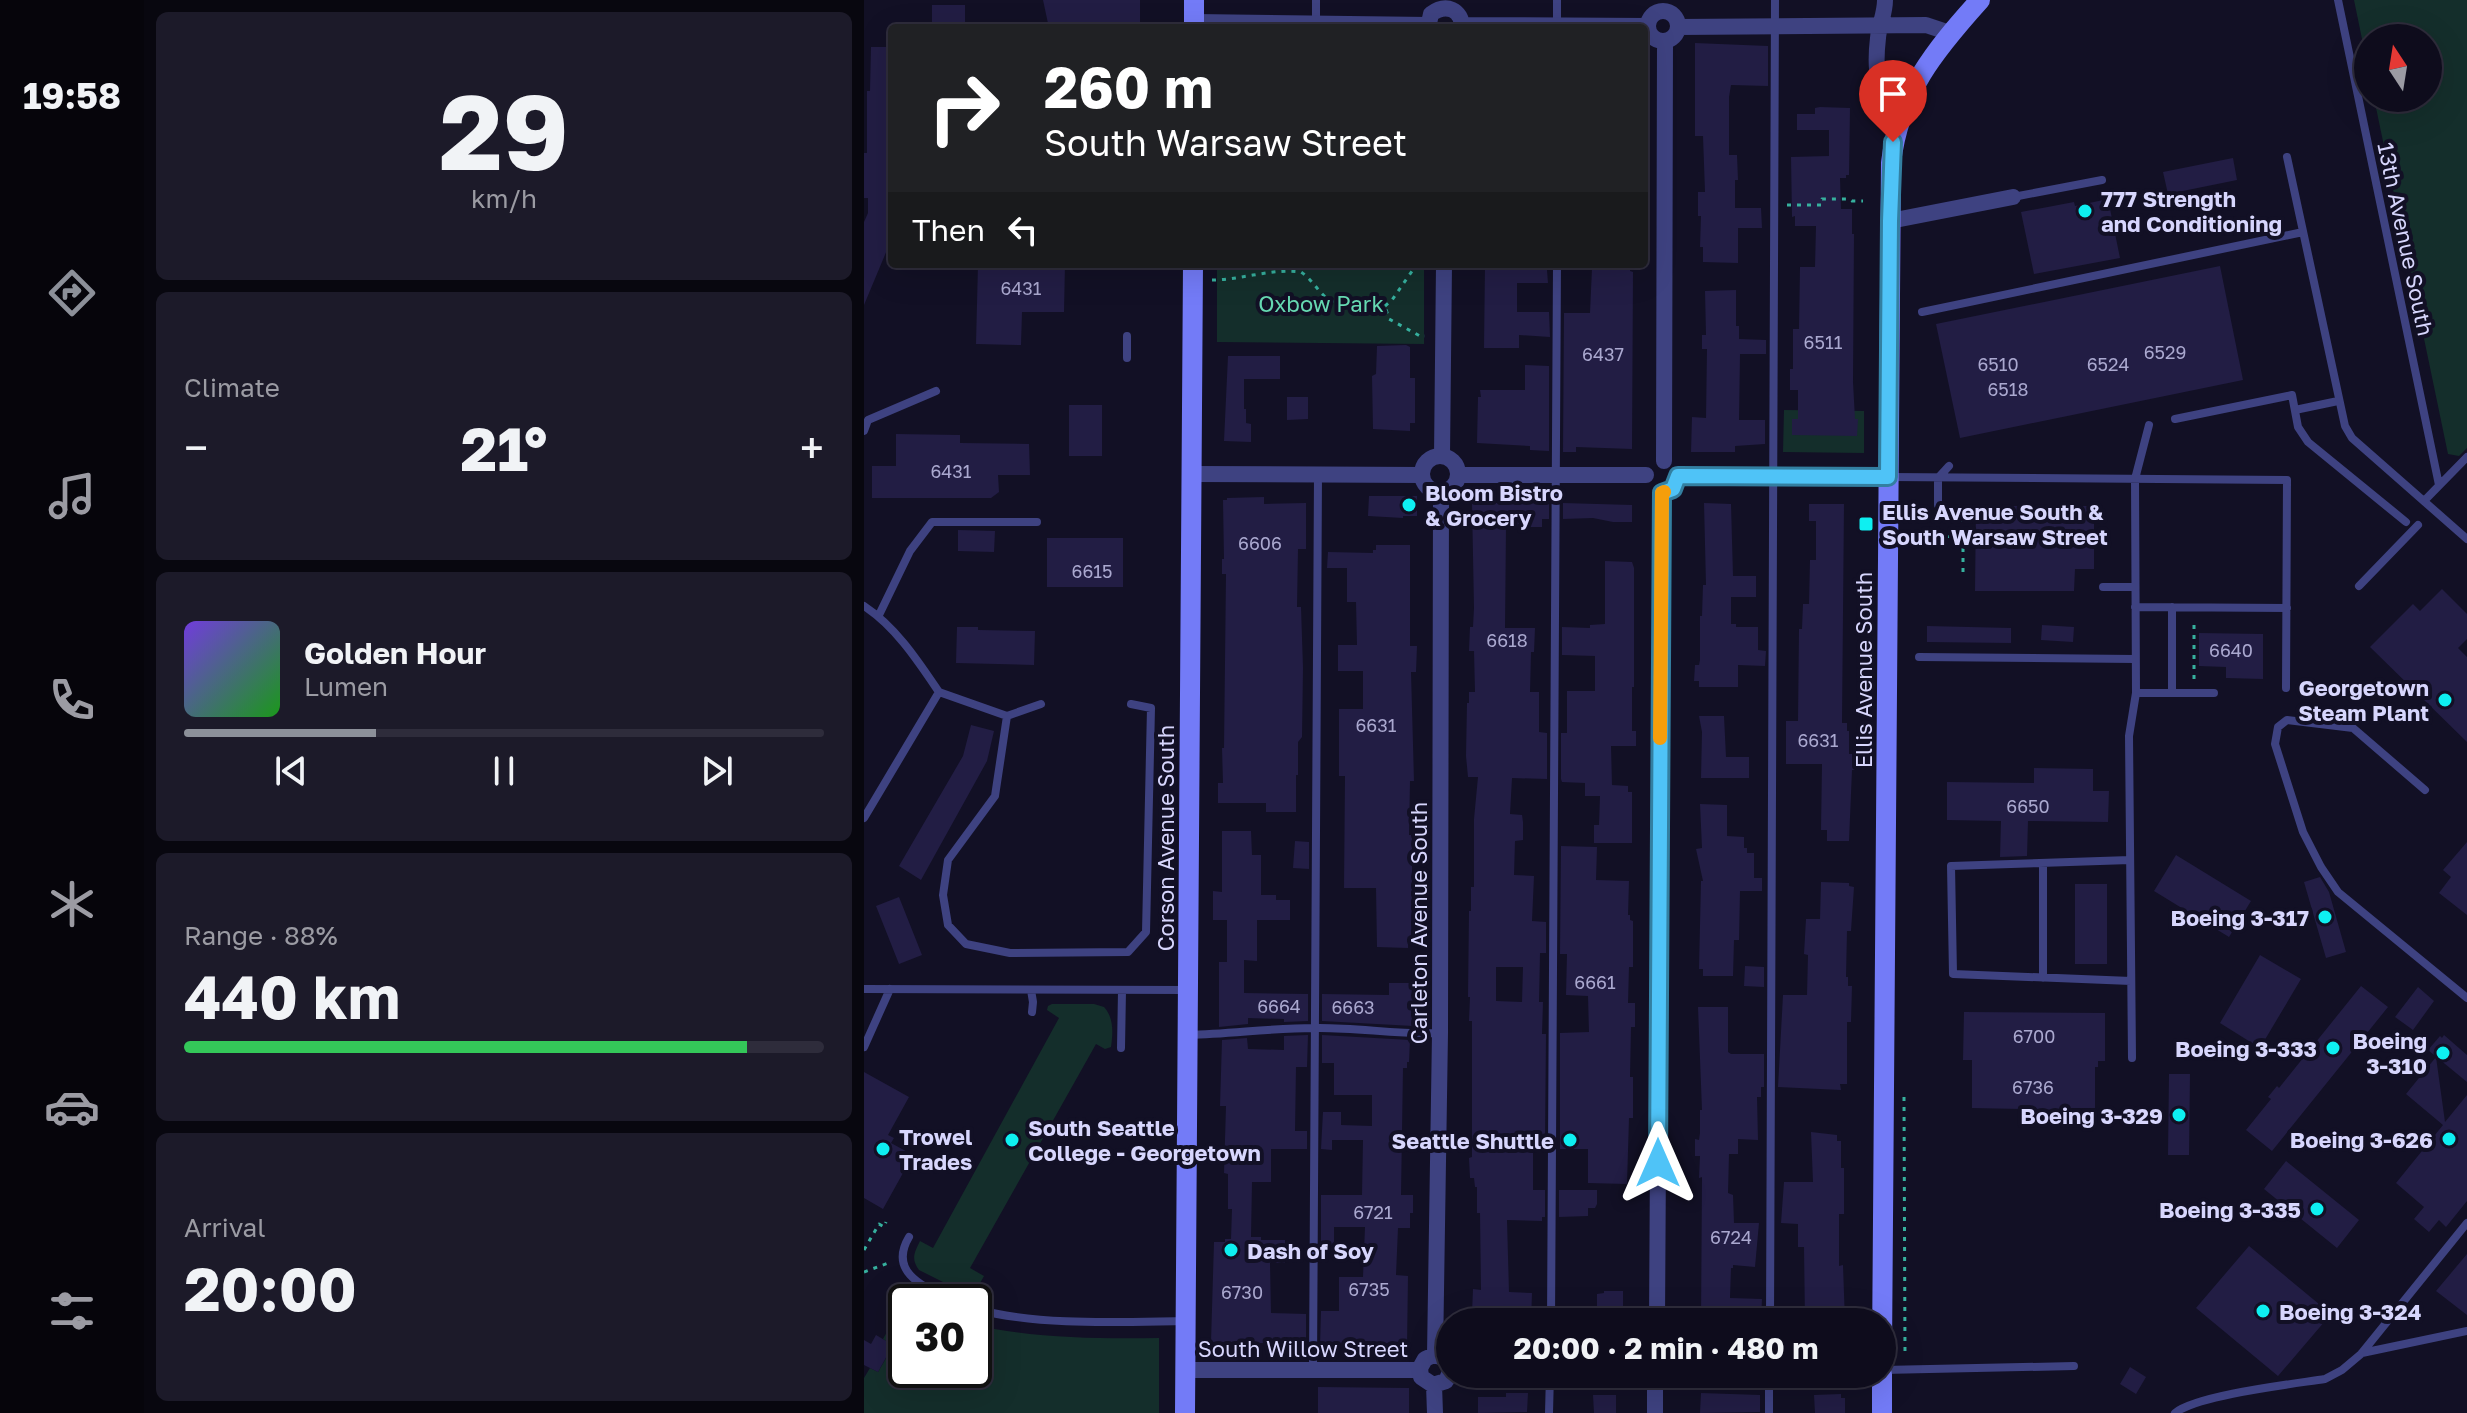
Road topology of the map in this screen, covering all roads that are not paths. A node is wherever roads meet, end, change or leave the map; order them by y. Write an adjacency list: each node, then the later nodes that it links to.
1 (1194, 0): 11 (street)
2 (1316, 0): 10 (lane)
3 (1557, 0): 16 (lane)
4 (1775, 0): 20 (lane)
5 (1885, 0): 18 (street)
6 (1980, 0): 21 (street, Ellis Avenue South)
7 (2338, 0): 56 (lane, 13th Avenue South)
8 (1444, 4): 14 (street); 15 (street)
9 (1665, 6): 17 (street); 19 (street)
10 (1316, 22): 12 (street); 13 (street)
11 (1194, 24)
12 (1289, 24)
13 (1372, 24)
14 (1428, 24)
15 (1461, 24)
16 (1557, 24)
17 (1648, 26): 22 (street)
18 (1881, 26): 20 (street); 21 (street); 23 (street)
19 (1678, 27): 20 (street); 22 (street)
20 (1775, 27): 53 (lane)
21 (1950, 33): 23 (street, Ellis Avenue South)
22 (1665, 41): 43 (street)
23 (1900, 116): 27 (street, Ellis Avenue South)
24 (2287, 157): 28 (lane)
25 (2102, 180): 26 (lane)
26 (2013, 197): 27 (street)
27 (1890, 221): 52 (street, Ellis Avenue South)
28 (2303, 232): 32 (lane); 36 (lane)
29 (1444, 268): 41 (street)
30 (1557, 268): 50 (lane)
31 (1192, 272): 45 (street, Corson Avenue South)
32 (1922, 312)
33 (1127, 336): 34 (lane)
34 (1127, 358)
35 (936, 391): 40 (lane)
36 (2338, 401): 37 (lane); 59 (lane)
37 (2295, 410): 38 (lane); 62 (lane)
38 (2175, 419)
39 (2149, 425): 55 (lane)
40 (864, 431)
41 (1442, 456): 47 (street); 48 (street)
42 (2467, 457): 56 (lane)
43 (1664, 461): 49 (street); 51 (street)
44 (1949, 466): 54 (lane)
45 (1191, 474): 46 (street); 92 (street, Corson Avenue South)
46 (1318, 475): 47 (street); 96 (lane)
47 (1422, 475): 57 (street)
48 (1458, 475): 50 (street); 57 (street)
49 (1646, 475): 50 (street); 58 (street)
50 (1556, 476): 105 (lane)
51 (1678, 476): 53 (street); 58 (street)
52 (1888, 477): 53 (street); 54 (lane); 108 (street, Ellis Avenue South)
53 (1774, 478): 107 (lane)
54 (1938, 478): 55 (lane); 60 (lane)
55 (2135, 479): 67 (lane); 71 (lane)
56 (2439, 485): 59 (lane)
57 (1441, 492): 97 (street, Carleton Avenue South)
58 (1662, 493): 106 (street)
59 (2424, 501): 64 (lane)
60 (1938, 505)
61 (1037, 522): 72 (lane)
62 (2406, 522)
63 (2418, 525): 65 (lane)
64 (2467, 539)
65 (2359, 586)
66 (2103, 587): 67 (lane)
67 (2135, 587): 69 (lane)
68 (864, 606): 72 (lane)
69 (2135, 607): 70 (lane); 74 (lane)
70 (2172, 607): 71 (lane); 78 (lane)
71 (2287, 608): 75 (lane)
72 (879, 615): 76 (lane)
73 (1919, 657): 74 (lane)
74 (2135, 659): 77 (lane)
75 (2286, 688)
76 (939, 692): 82 (lane); 84 (lane)
77 (2136, 693): 78 (lane); 85 (lane)
78 (2172, 693): 79 (lane)
79 (2214, 693)
80 (1041, 704): 82 (lane)
81 (1131, 704): 82 (lane)
82 (1007, 716)
83 (2425, 790): 94 (lane)
84 (864, 818)
85 (2130, 860): 86 (lane); 88 (lane)
86 (2043, 863): 87 (lane); 87 (lane)
87 (2043, 978): 88 (lane)
88 (2131, 981): 101 (lane)
89 (864, 989): 90 (lane)
90 (890, 989): 91 (lane); 99 (lane)
91 (1031, 990): 93 (lane); 95 (lane)
92 (1188, 990): 93 (lane); 98 (street, Corson Avenue South)
93 (1122, 991): 100 (lane)
94 (2467, 998)
95 (1032, 1012)
96 (1315, 1028): 97 (lane); 98 (lane); 115 (lane)
97 (1440, 1033): 113 (street, Carleton Avenue South)
98 (1188, 1035): 110 (street, Corson Avenue South)
99 (864, 1045)
100 (1121, 1048)
101 (2132, 1058)
102 (2467, 1223): 112 (lane)
103 (909, 1237): 104 (lane)
104 (922, 1284)
105 (1551, 1308)
106 (1657, 1308)
107 (1770, 1308)
108 (1882, 1308)
109 (992, 1312): 110 (lane)
110 (1186, 1321): 116 (street, Corson Avenue South)
111 (2467, 1331): 112 (lane)
112 (2361, 1354): 130 (lane)
113 (1435, 1355): 117 (street)
114 (2074, 1366): 118 (lane)
115 (1313, 1369): 116 (street, South Willow Street); 117 (street, South Willow Street)
116 (1186, 1370): 124 (street, Corson Avenue South)
117 (1420, 1370): 119 (street)
118 (1896, 1372)
119 (1434, 1385): 125 (street)
120 (1550, 1388): 126 (lane)
121 (1655, 1388): 127 (street)
122 (1769, 1388): 128 (lane)
123 (1882, 1388): 129 (street)
124 (1185, 1413)
125 (1435, 1413)
126 (1549, 1413)
127 (1655, 1413)
128 (1769, 1413)
129 (1882, 1413)
130 (2175, 1413)

